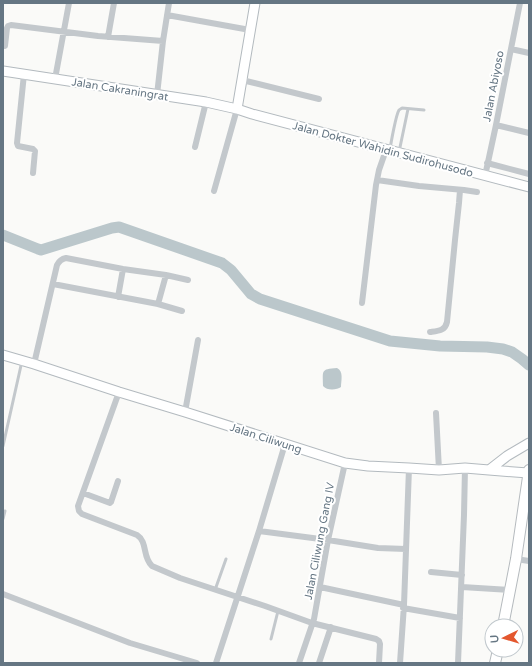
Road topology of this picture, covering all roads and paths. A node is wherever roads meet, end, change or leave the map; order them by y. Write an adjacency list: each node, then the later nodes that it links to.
1 (68, 3): 8 (street)
2 (114, 3): 9 (street)
3 (169, 3): 6 (street)
4 (254, 3): 7 (main road)
5 (520, 3): 12 (street, Jalan Abiyoso)
6 (167, 15): 7 (street); 10 (street)
7 (250, 30): 17 (main road)
8 (63, 32): 9 (street); 11 (street); 16 (street)
9 (108, 37): 10 (street)
10 (163, 41): 18 (street)
11 (5, 46)
12 (511, 49): 13 (street); 24 (street, Jalan Abiyoso)
13 (529, 53)
14 (3, 71): 15 (main road, Jalan Cakraningrat)
15 (24, 74): 16 (main road, Jalan Cakraningrat); 30 (street)
16 (55, 79): 18 (main road, Jalan Cakraningrat)
17 (242, 80): 19 (street); 21 (main road)
18 (157, 95): 20 (main road, Jalan Cakraningrat)
19 (319, 99)
20 (206, 102): 21 (main road, Jalan Cakraningrat); 26 (street)
21 (237, 109): 27 (main road, Jalan Dokter Wahidin Sudirohusodo); 36 (street)
22 (408, 109): 23 (lane); 27 (lane); 28 (lane)
23 (424, 110)
24 (496, 125): 25 (street); 29 (street, Jalan Abiyoso)
25 (529, 133)
26 (195, 146)
27 (388, 150): 28 (main road, Jalan Dokter Wahidin Sudirohusodo); 33 (street)
28 (399, 153): 31 (main road, Jalan Dokter Wahidin Sudirohusodo)
29 (487, 163): 31 (street, Jalan Abiyoso); 32 (street)
30 (32, 173)
31 (485, 174): 34 (main road, Jalan Dokter Wahidin Sudirohusodo)
32 (529, 174)
33 (377, 180): 35 (street); 43 (street)
34 (529, 187)
35 (460, 190): 37 (street); 46 (street)
36 (214, 191)
37 (477, 192)
38 (123, 270): 39 (street); 41 (street); 42 (street)
39 (166, 275): 40 (street); 44 (street)
40 (188, 280)
41 (53, 284): 42 (street); 50 (street)
42 (118, 297): 44 (street)
43 (362, 303)
44 (158, 304): 45 (street)
45 (182, 311)
46 (430, 332)
47 (198, 340): 52 (street)
48 (3, 355): 49 (main road, Jalan Ciliwung)
49 (22, 360): 50 (main road, Jalan Ciliwung); 56 (lane)
50 (34, 364): 51 (main road, Jalan Ciliwung)
51 (118, 392): 52 (main road, Jalan Ciliwung); 64 (street)
52 (185, 412): 55 (main road, Jalan Ciliwung)
53 (436, 413): 60 (street)
54 (529, 443): 61 (main road)
55 (284, 444): 57 (main road, Jalan Ciliwung); 67 (street)
56 (3, 446)
57 (345, 463): 58 (main road, Jalan Ciliwung); 68 (street, Jalan Ciliwung Gang IV)
58 (409, 468): 60 (main road, Jalan Ciliwung); 69 (street)
59 (465, 468): 60 (main road, Jalan Ciliwung); 61 (main road, Jalan Ciliwung); 74 (street)
60 (439, 470)
61 (489, 470): 62 (main road, Jalan Ciliwung)
62 (528, 476): 71 (main road)
63 (118, 481): 64 (street)
64 (83, 493): 77 (street)
65 (5, 511): 66 (lane)
66 (3, 520)
67 (259, 531): 68 (street); 80 (street)
68 (328, 540): 69 (street); 75 (street, Jalan Ciliwung Gang IV)
69 (406, 550): 81 (street)
70 (226, 559): 77 (lane)
71 (516, 559): 72 (street); 78 (main road)
72 (529, 561)
73 (431, 572): 74 (street)
74 (462, 575): 76 (street)
75 (320, 587): 81 (street); 85 (street, Jalan Ciliwung Gang IV)
76 (462, 587): 78 (street); 83 (street)
77 (215, 590): 80 (street)
78 (511, 590): 84 (main road)
79 (3, 594): 88 (street)
80 (238, 598): 82 (street); 89 (street)
81 (404, 606): 83 (street); 93 (street)
82 (278, 611): 85 (street); 87 (lane)
83 (460, 618): 94 (street)
84 (505, 618)
85 (312, 623): 86 (street); 90 (street, Jalan Ciliwung Gang IV)
86 (331, 627): 91 (street); 92 (street)
87 (271, 639)
88 (197, 663)
89 (216, 663)
90 (299, 663)
91 (320, 663)
92 (379, 663)
93 (400, 663)
94 (458, 663)

